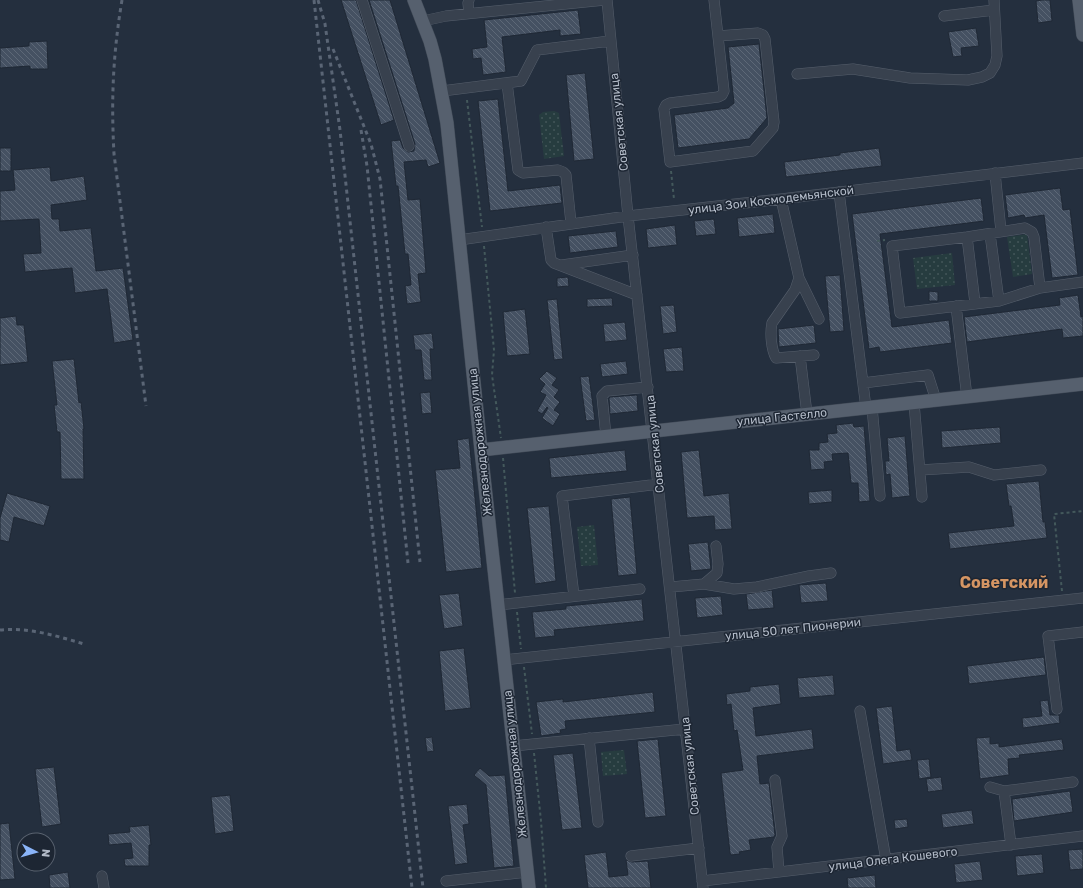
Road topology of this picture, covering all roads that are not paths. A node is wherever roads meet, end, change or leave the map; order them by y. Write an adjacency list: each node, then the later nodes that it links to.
1 (362, 0): 18 (street)
2 (414, 0): 11 (main road, Железнодорожная улица)
3 (469, 0): 9 (street)
4 (606, 0): 7 (street); 14 (street, Советская улица)
5 (714, 0): 13 (street)
6 (1079, 0): 12 (main road)
7 (524, 4): 9 (street)
8 (994, 5): 10 (street); 15 (street)
9 (469, 13): 11 (street)
10 (944, 16)
11 (423, 21): 17 (main road, Железнодорожная улица)
12 (1083, 35)
13 (718, 36): 13 (street)
14 (610, 41): 16 (street); 23 (street, Советская улица)
15 (797, 74)
16 (507, 83): 17 (street); 24 (street)
17 (442, 91): 29 (main road, Железнодорожная улица)
18 (409, 146)
19 (1083, 163): 20 (street, улица Зои Космодемьянской)
20 (995, 173): 21 (street, улица Зои Космодемьянской); 26 (street)
21 (839, 192): 22 (street, улица Зои Космодемьянской); 42 (street)
22 (781, 199): 23 (street, улица Зои Космодемьянской); 32 (street)
23 (628, 216): 24 (street, улица Зои Космодемьянской); 30 (street, Советская улица)
24 (571, 223): 25 (street, улица Зои Космодемьянской)
25 (546, 227): 29 (street, улица Зои Космодемьянской); 31 (street)
26 (1001, 231): 27 (street); 34 (street)
27 (990, 234): 28 (street); 36 (street)
28 (967, 237): 37 (street); 38 (street)
29 (459, 240): 52 (main road, Железнодорожная улица)
30 (633, 255): 31 (street); 35 (street, Советская улица)
31 (561, 265): 35 (street)
32 (799, 278): 39 (street); 41 (street)
33 (1083, 282): 34 (street)
34 (1040, 288): 36 (street)
35 (638, 295): 44 (street, Советская улица)
36 (999, 300): 37 (street)
37 (975, 304): 38 (street)
38 (956, 306): 45 (street)
39 (819, 319)
40 (814, 355): 41 (street)
41 (800, 356): 49 (street)
42 (863, 383): 46 (street); 48 (street)
43 (1083, 384): 45 (main road, улица Гастелло)
44 (648, 387): 50 (street, Советская улица); 51 (street)
45 (967, 397): 46 (main road, улица Гастелло)
46 (936, 400): 47 (main road, улица Гастелло)
47 (914, 403): 48 (main road, улица Гастелло); 53 (street)
48 (869, 408): 49 (main road, улица Гастелло); 56 (street)
49 (808, 414): 50 (main road, улица Гастелло)
50 (653, 431): 51 (main road, улица Гастелло); 55 (street, Советская улица)
51 (606, 436): 52 (main road, улица Гастелло)
52 (481, 450): 65 (main road, Железнодорожная улица)
53 (920, 470): 54 (street); 57 (street)
54 (1041, 470)
55 (659, 484): 61 (street, Советская улица); 63 (street)
56 (880, 496)
57 (922, 497)
58 (716, 546): 60 (street)
59 (831, 573): 60 (street)
60 (704, 584): 61 (street)
61 (671, 587): 67 (street, Советская улица)
62 (640, 589): 63 (street)
63 (574, 596): 65 (street)
64 (1083, 598): 67 (street, улица 50 лет Пионерии)
65 (498, 605): 68 (main road, Железнодорожная улица)
66 (1083, 632): 69 (street)
67 (676, 642): 68 (street, улица 50 лет Пионерии); 71 (street, Советская улица)
68 (504, 660): 73 (main road, Железнодорожная улица)
69 (1057, 709)
70 (860, 711): 83 (street)
71 (685, 728): 72 (street); 81 (street, Советская улица)
72 (589, 738): 73 (street); 78 (street)
73 (513, 746): 84 (main road, Железнодорожная улица)
74 (776, 780): 85 (street)
75 (1073, 782): 77 (street)
76 (990, 787): 77 (street)
77 (1004, 791): 80 (street)
78 (598, 822)
79 (1083, 836): 80 (street, улица Олега Кошевого)
80 (1011, 845): 83 (street, улица Олега Кошевого)
81 (699, 848): 82 (street); 88 (street, Советская улица)
82 (631, 856)
83 (886, 860): 85 (street, улица Олега Кошевого)
84 (527, 872): 87 (street); 90 (main road, Железнодорожная улица)
85 (779, 872): 88 (street, улица Олега Кошевого)
86 (102, 876): 89 (street)
87 (446, 881)
88 (703, 884)
89 (104, 888)
90 (529, 888)

